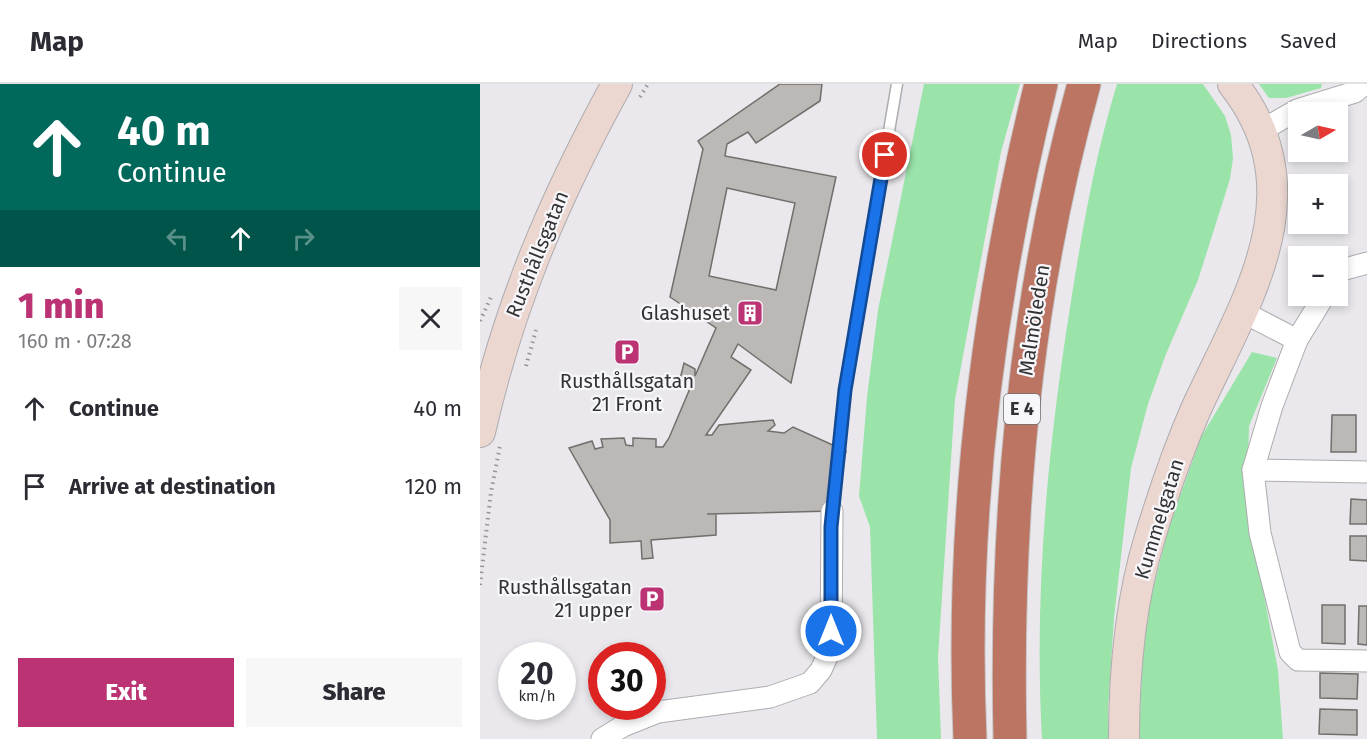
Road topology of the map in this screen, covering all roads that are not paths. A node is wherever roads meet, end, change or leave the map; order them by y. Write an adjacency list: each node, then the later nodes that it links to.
1 (897, 84): 16 (lane)
2 (1041, 84): 19 (highway, Malmöleden / E 4)
3 (1084, 84): 20 (highway, Malmöleden / E 4)
4 (1233, 84): 7 (street, Kummelgatan)
5 (1364, 84): 7 (street)
6 (627, 94): 13 (street, Rusthållsgatan)
7 (1259, 132): 11 (street, Kummelgatan)
8 (1367, 263): 9 (street)
9 (1348, 268)
10 (1317, 306): 12 (street)
11 (1241, 311): 12 (street); 21 (street, Kummelgatan)
12 (1298, 340): 14 (street)
13 (491, 434)
14 (1253, 470): 15 (street); 17 (street)
15 (1367, 472)
16 (832, 511): 18 (street)
17 (1367, 661)
18 (602, 739)
19 (970, 739)
20 (1010, 739)
21 (1124, 739)

